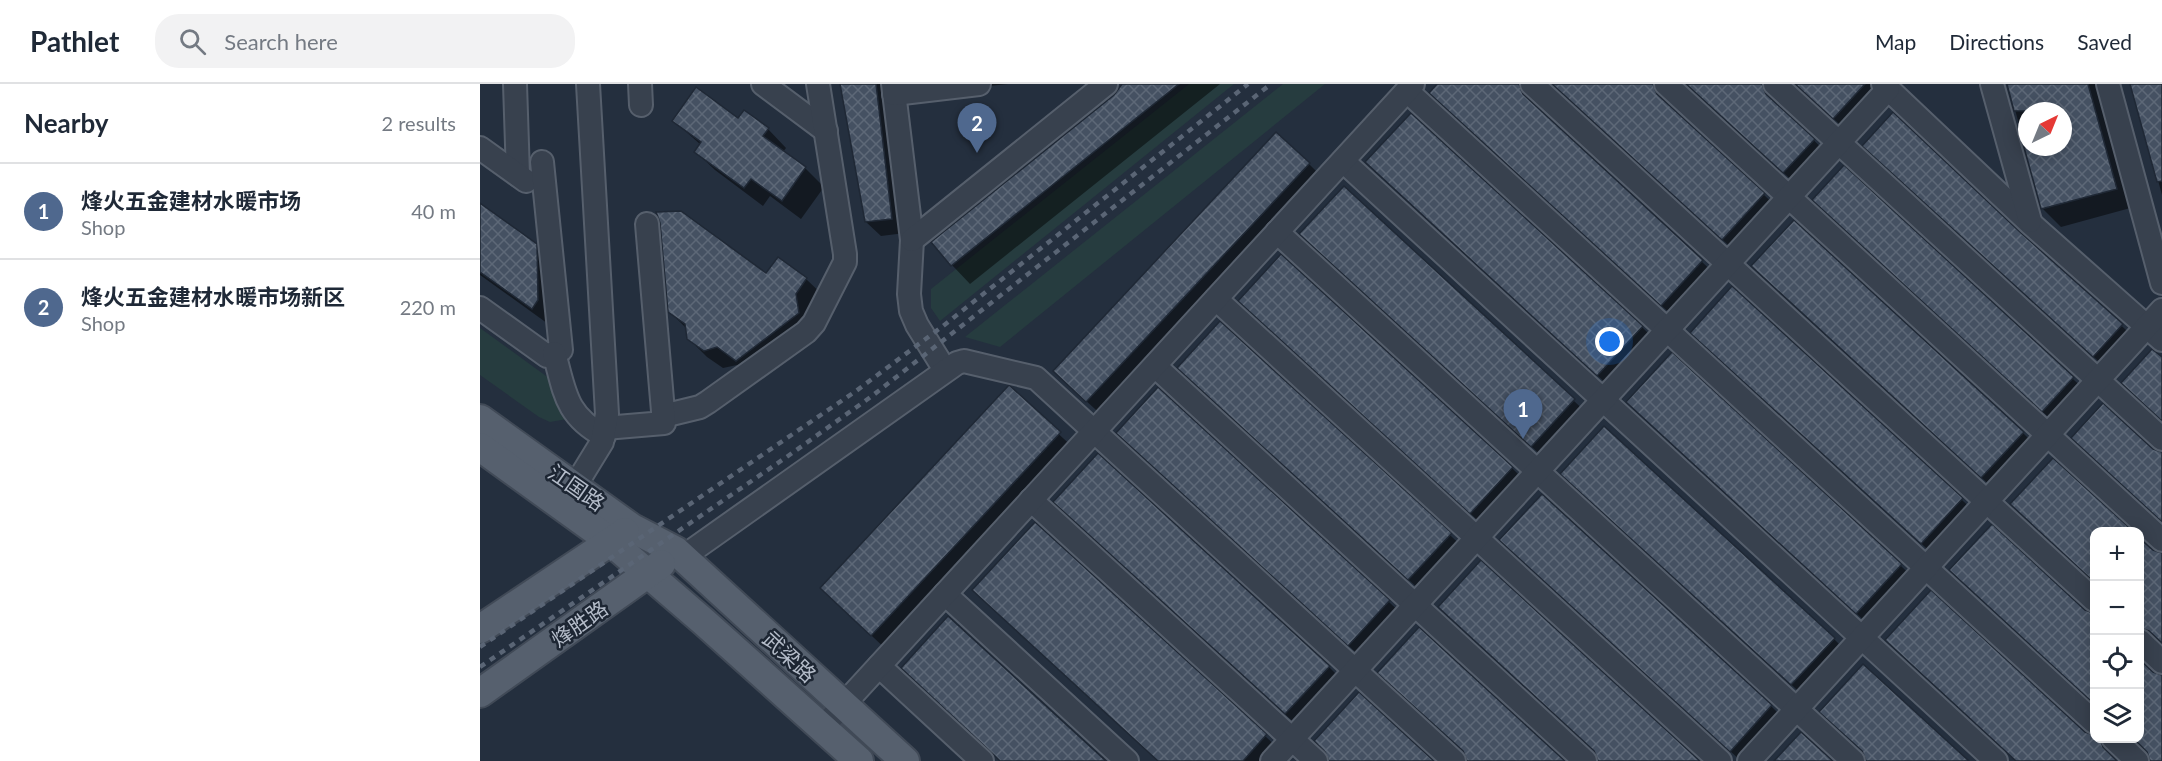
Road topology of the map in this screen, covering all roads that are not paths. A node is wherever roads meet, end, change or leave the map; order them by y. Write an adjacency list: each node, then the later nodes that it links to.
1 (515, 84): 20 (street)
2 (588, 84): 41 (street)
3 (763, 84): 15 (street)
4 (818, 84): 15 (street)
5 (979, 84): 14 (street)
6 (1106, 84): 26 (street)
7 (1532, 84): 27 (street)
8 (1666, 84): 22 (street)
9 (1775, 84): 16 (street)
10 (1992, 84): 23 (street)
11 (2108, 84): 28 (street)
12 (1410, 87): 18 (street); 32 (street)
13 (1885, 87): 16 (street); 23 (street)
14 (894, 89): 26 (street)
15 (826, 131): 39 (street)
16 (1839, 143): 22 (street); 37 (street)
17 (480, 148): 20 (street)
18 (1342, 161): 25 (street); 38 (street)
19 (542, 162): 21 (street)
20 (518, 175): 21 (street)
21 (544, 194): 34 (street)
22 (1789, 197): 27 (street); 43 (street)
23 (2030, 223): 33 (street)
24 (648, 224): 39 (street)
25 (1277, 232): 29 (street); 46 (street)
26 (912, 240): 36 (street)
27 (1728, 264): 32 (street); 49 (street)
28 (2162, 283)
29 (1216, 299): 35 (street); 51 (street)
30 (480, 308): 34 (street)
31 (2162, 310): 33 (street)
32 (1667, 330): 38 (street); 54 (street)
33 (2155, 334): 37 (street)
34 (554, 353): 41 (street)
35 (1155, 366): 42 (street); 58 (street)
36 (945, 370): 42 (street); 53 (street)
37 (2098, 381): 43 (street); 44 (street)
38 (1603, 400): 46 (street); 60 (street)
39 (663, 413): 41 (street)
40 (480, 419): 47 (main road, 江国路)
41 (605, 426): 47 (street)
42 (1095, 431): 48 (street); 64 (street)
43 (2048, 435): 49 (street); 52 (street)
44 (2162, 439)
45 (480, 447): 50 (main road, 江国路)
46 (1537, 472): 51 (street); 67 (street)
47 (575, 486): 50 (main road, 江国路)
48 (1031, 500): 56 (street); 70 (street)
49 (1987, 502): 54 (street); 57 (street)
50 (621, 535): 53 (main road, 江国路); 55 (main road, 江国路); 59 (main road)
51 (1477, 538): 58 (street); 80 (street)
52 (2162, 540)
53 (680, 554): 55 (main road, 烽胜路); 66 (main road, 武梁路)
54 (1927, 568): 60 (street); 68 (street)
55 (648, 574): 65 (main road, 烽胜路); 69 (main road, 武梁路)
56 (945, 594): 63 (street); 75 (street)
57 (2090, 596)
58 (1415, 605): 64 (street); 79 (street)
59 (480, 629)
60 (1862, 638): 67 (street); 83 (street)
61 (2144, 646): 62 (street)
62 (2162, 662)
63 (879, 666): 66 (street); 74 (street)
64 (1355, 670): 70 (street); 78 (street)
65 (480, 693)
66 (844, 705): 69 (street); 73 (main road, 武梁路)
67 (1797, 710): 81 (street); 82 (street)
68 (2090, 718)
69 (822, 728): 72 (main road, 武梁路)
70 (1292, 739): 76 (street); 77 (street)
71 (2117, 743): 84 (street)
72 (859, 761)
73 (905, 761)
74 (982, 761)
75 (1127, 761)
76 (1272, 761)
77 (1316, 761)
78 (1454, 761)
79 (1585, 761)
80 (1720, 761)
81 (1749, 761)
82 (1853, 761)
83 (1996, 761)
84 (2137, 761)

